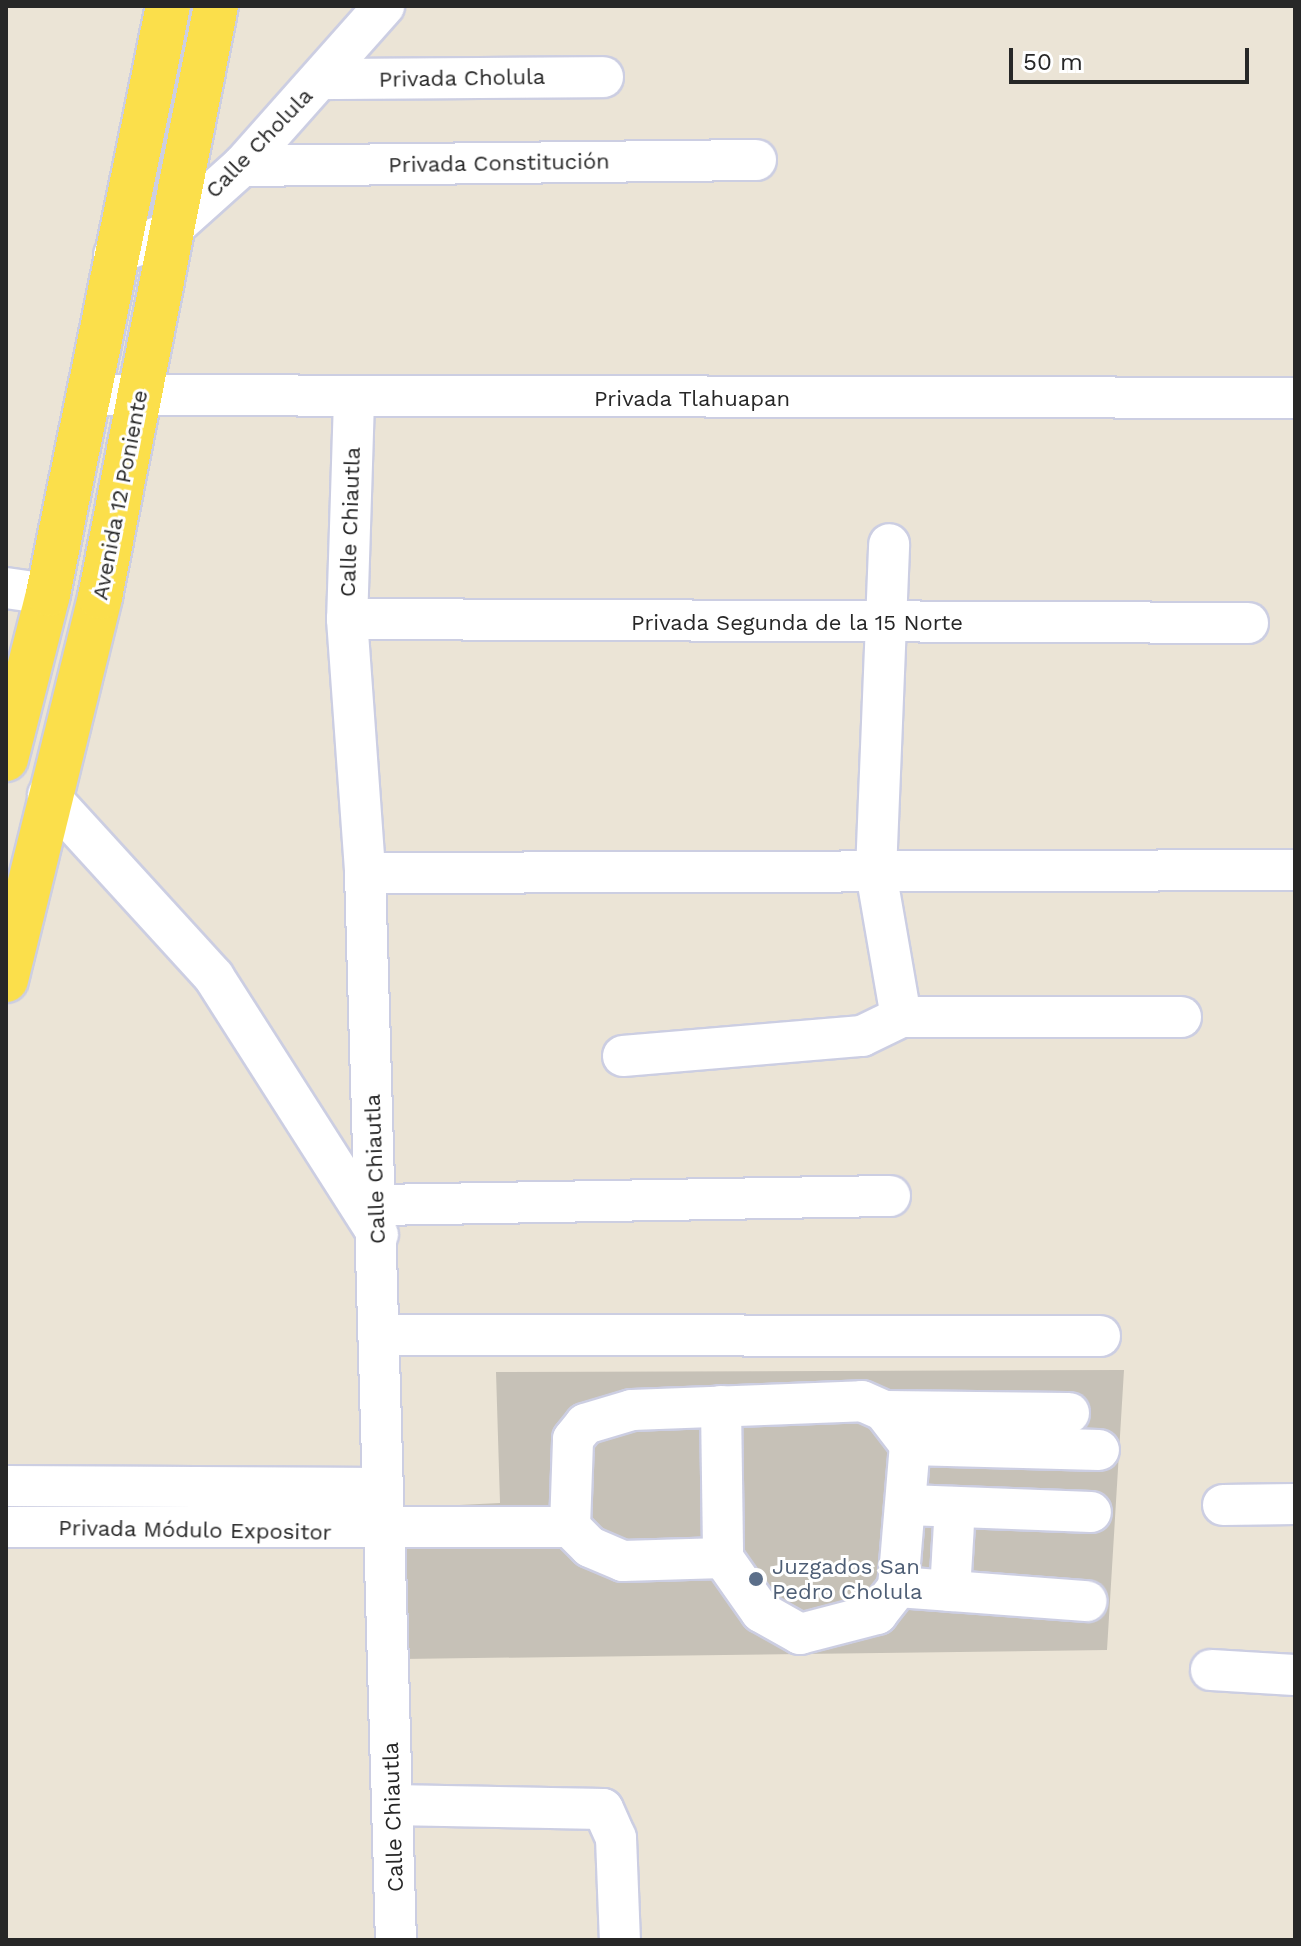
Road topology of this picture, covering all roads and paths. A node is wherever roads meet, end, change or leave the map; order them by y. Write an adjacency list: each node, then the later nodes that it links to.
1 (168, 6): 9 (main road)
2 (216, 6): 8 (main road, Avenida 12 Poniente)
3 (384, 6): 5 (street, Calle Cholula)
4 (603, 77): 5 (street, Privada Cholula)
5 (321, 79): 7 (street, Calle Cholula)
6 (756, 160): 7 (street, Privada Constitución)
7 (242, 166): 8 (street, Calle Cholula)
8 (167, 233): 9 (street, Calle Cholula); 11 (main road, Avenida 12 Poniente)
9 (114, 255): 10 (main road)
10 (88, 395): 11 (street, Privada Tlahuapan); 15 (main road)
11 (141, 397): 13 (street, Privada Tlahuapan); 20 (main road, Avenida 12 Poniente)
12 (1295, 398): 13 (street, Privada Tlahuapan)
13 (354, 400): 16 (street, Calle Chiautla)
14 (889, 544): 18 (street)
15 (27, 591): 19 (main road)
16 (347, 619): 18 (street, Privada Segunda de la 15 Norte); 23 (street, Calle Chiautla)
17 (1248, 623): 18 (street, Privada Segunda de la 15 Norte)
18 (887, 625): 22 (street)
19 (6, 759)
20 (48, 795): 24 (main road, Avenida 12 Poniente); 29 (street)
21 (1295, 870): 22 (street)
22 (876, 872): 23 (street); 25 (street)
23 (365, 873): 29 (street, Calle Chiautla)
24 (6, 980)
25 (901, 1017): 26 (street); 27 (street)
26 (1181, 1017)
27 (623, 1056)
28 (890, 1196): 29 (street)
29 (377, 1220): 30 (street, Calle Chiautla)
30 (378, 1335): 31 (street); 38 (street, Calle Chiautla)
31 (1100, 1336)
32 (721, 1406): 33 (street); 45 (street); 47 (street)
33 (884, 1411): 34 (street); 35 (street)
34 (1069, 1413)
35 (910, 1445): 36 (street); 40 (street)
36 (1099, 1450)
37 (6, 1486): 38 (street, Privada Módulo Expositor)
38 (383, 1488): 46 (street, Calle Chiautla)
39 (1295, 1504): 41 (street)
40 (908, 1505): 42 (street); 48 (street)
41 (1223, 1505)
42 (955, 1507): 43 (street); 49 (street)
43 (1091, 1512)
44 (6, 1527): 46 (street, Privada Módulo Expositor)
45 (570, 1527): 46 (street, Privada Módulo Expositor); 47 (street)
46 (384, 1532): 53 (street, Calle Chiautla)
47 (723, 1558): 48 (street)
48 (898, 1587): 49 (street)
49 (950, 1591): 50 (street)
50 (1086, 1601)
51 (1211, 1670): 52 (street)
52 (1295, 1675)
53 (392, 1805): 54 (street, Calle Chiautla); 55 (street)
54 (396, 1940)
55 (620, 1940)

